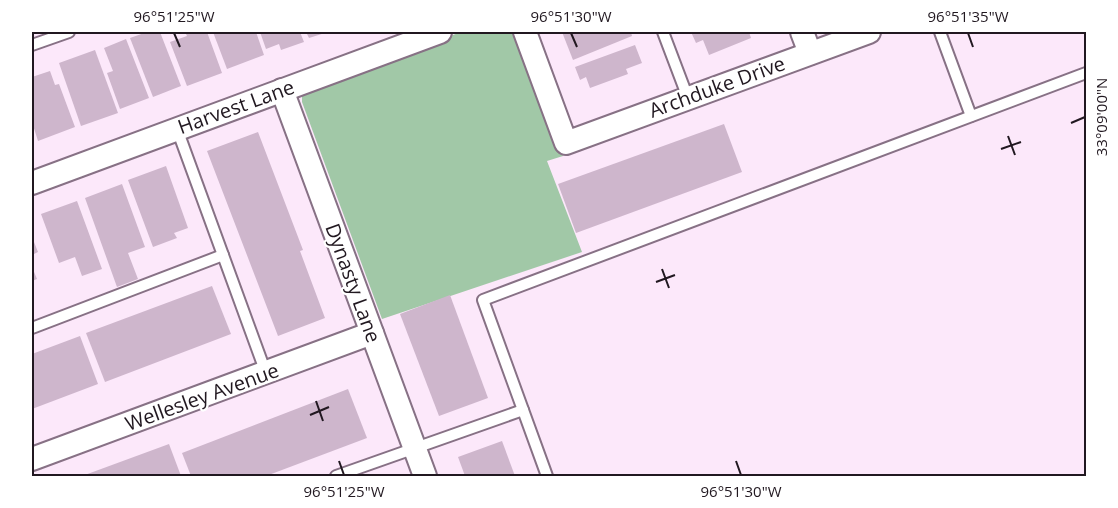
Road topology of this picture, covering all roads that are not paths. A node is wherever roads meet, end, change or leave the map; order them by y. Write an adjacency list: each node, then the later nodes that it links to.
1 (69, 32): 8 (lane)
2 (440, 32): 11 (street, Harvest Lane)
3 (525, 32): 12 (street, Archduke Drive)
4 (663, 32): 12 (lane)
5 (802, 32): 9 (street)
6 (869, 32): 9 (street, Archduke Drive)
7 (940, 32): 13 (lane)
8 (32, 45)
9 (810, 53): 12 (street, Archduke Drive)
10 (1086, 73): 13 (lane)
11 (282, 90): 14 (street, Harvest Lane); 18 (street, Dynasty Lane)
12 (688, 98)
13 (971, 116): 20 (lane)
14 (177, 129): 15 (street, Harvest Lane); 16 (lane)
15 (32, 183)
16 (223, 255): 17 (lane); 19 (lane)
17 (32, 328)
18 (372, 333): 19 (street, Wellesley Avenue); 21 (street, Dynasty Lane)
19 (267, 373): 22 (street, Wellesley Avenue)
20 (523, 410): 21 (lane); 25 (lane)
21 (414, 449): 23 (lane); 24 (street, Dynasty Lane)
22 (32, 459)
23 (336, 477)
24 (425, 477)
25 (547, 477)

